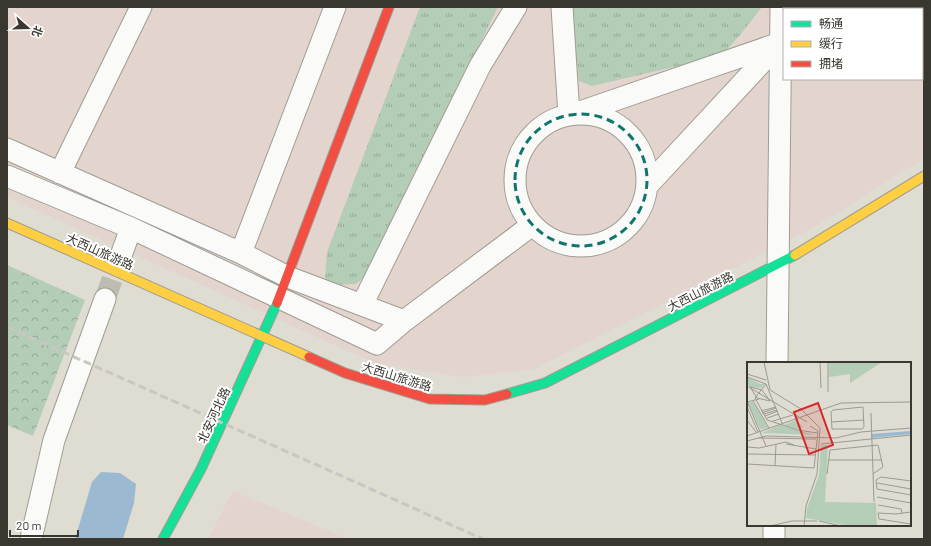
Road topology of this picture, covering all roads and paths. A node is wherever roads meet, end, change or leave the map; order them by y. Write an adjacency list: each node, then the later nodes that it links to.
1 (141, 7): 10 (street)
2 (335, 7): 17 (street)
3 (389, 7): 20 (street, 北安河北路)
4 (516, 7): 23 (street)
5 (562, 7): 8 (street)
6 (781, 7): 7 (street)
7 (782, 41): 8 (street); 13 (street); 19 (street)
8 (574, 114): 13 (street); 15 (street)
9 (7, 149): 10 (street)
10 (60, 173): 17 (street)
11 (7, 176): 16 (street)
12 (924, 176): 19 (street, 大西山旅游路)
13 (647, 186): 15 (street)
14 (7, 223): 25 (street, 大西山旅游路)
15 (532, 225): 24 (street)
16 (131, 228): 18 (street); 21 (street)
17 (241, 253): 20 (street)
18 (119, 261)
19 (779, 264): 25 (street, 大西山旅游路); 26 (street)
20 (288, 277): 21 (street, 北安河北路); 23 (street)
21 (279, 298): 24 (street); 25 (street, 北安河北路)
22 (105, 299): 28 (street)
23 (362, 305): 24 (street)
24 (404, 321)
25 (262, 336): 29 (street, 北安河北路)
26 (777, 362)
27 (774, 526): 30 (street)
28 (31, 539)
29 (163, 539)
30 (774, 539)

